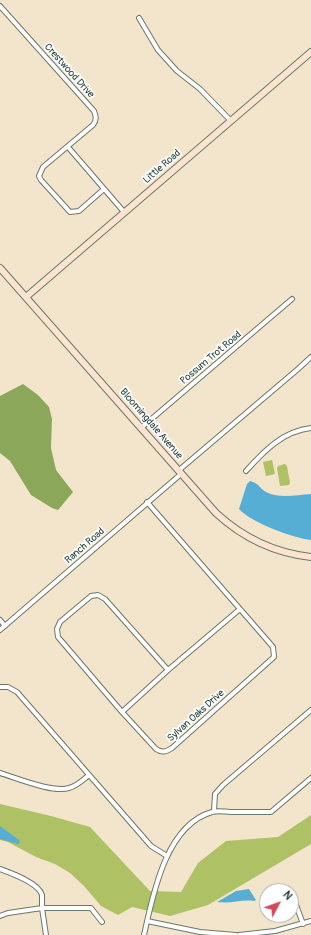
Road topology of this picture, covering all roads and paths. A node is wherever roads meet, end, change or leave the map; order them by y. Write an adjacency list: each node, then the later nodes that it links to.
1 (0, 6): 5 (street, Crestwood Drive)
2 (139, 18): 4 (street)
3 (311, 52): 4 (street, Little Road)
4 (231, 121): 7 (street, Little Road)
5 (68, 147): 6 (street); 6 (street)
6 (104, 189): 7 (street)
7 (124, 212): 9 (street, Little Road)
8 (0, 268): 9 (street, Bloomingdale Avenue)
9 (26, 297): 12 (street, Bloomingdale Avenue)
10 (292, 299): 12 (street, Possum Trot Road)
11 (311, 357): 15 (street, Ranch Road)
12 (141, 428): 15 (street, Bloomingdale Avenue)
13 (311, 428): 14 (street)
14 (246, 471)
15 (180, 472): 16 (street, Ranch Road); 17 (street, Bloomingdale Avenue)
16 (147, 502): 18 (street, Sylvan Oaks Drive); 20 (street, Ranch Road)
17 (311, 557)
18 (240, 609): 22 (street); 25 (street, Sylvan Oaks Drive)
19 (0, 620): 20 (street)
20 (5, 626): 21 (street, Ranch Road)
21 (0, 630)
22 (168, 670): 25 (street); 25 (street, Sylvan Oaks Drive)
23 (0, 687): 27 (street)
24 (311, 710): 29 (street)
25 (122, 712)
26 (0, 773): 27 (street)
27 (89, 775): 30 (street)
28 (311, 778): 29 (street)
29 (214, 811): 30 (street)
30 (167, 856): 35 (street)
31 (0, 869): 32 (street)
32 (42, 908): 34 (street); 37 (street); 39 (street)
33 (299, 913): 38 (street)
34 (0, 916)
35 (147, 921): 40 (street); 41 (street)
36 (311, 921): 38 (street)
37 (102, 922)
38 (303, 924): 41 (street)
39 (46, 935)
40 (144, 935)
41 (238, 935)

